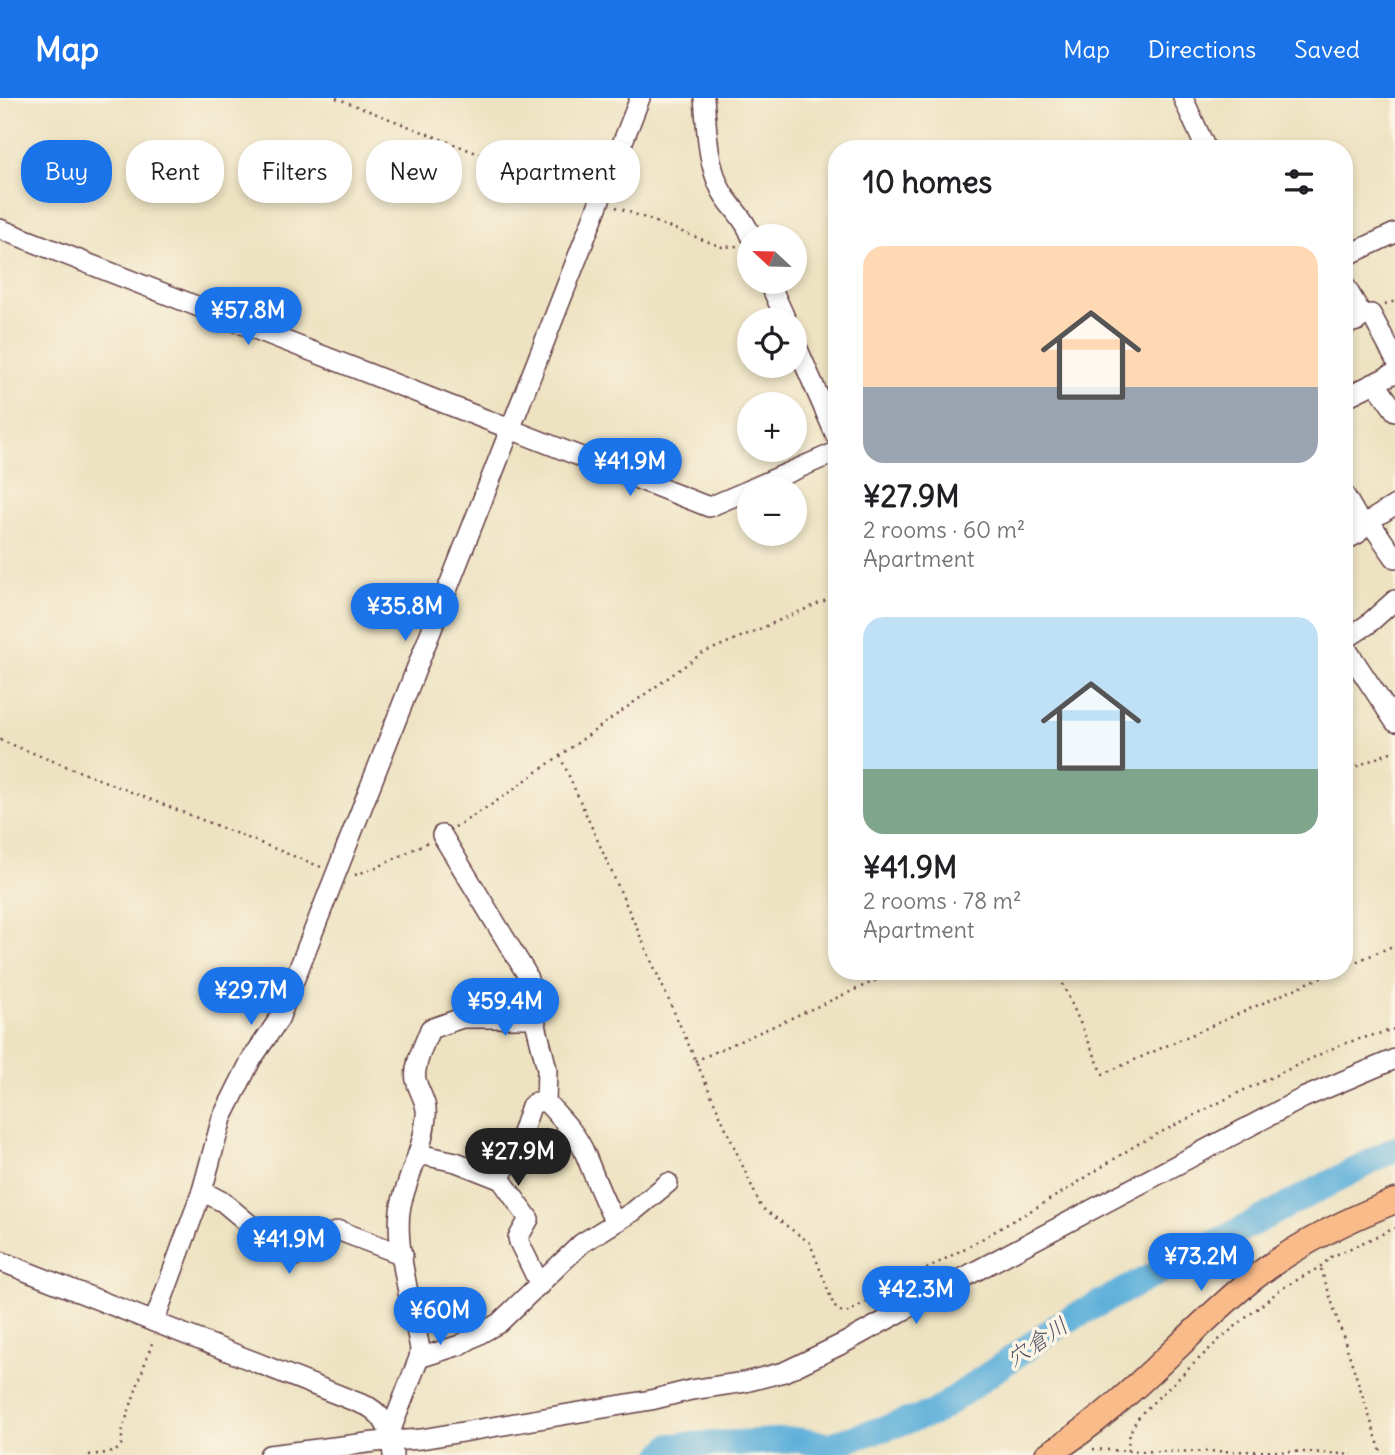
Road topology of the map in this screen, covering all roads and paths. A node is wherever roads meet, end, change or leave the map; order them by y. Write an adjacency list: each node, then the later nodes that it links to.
1 (336, 98): 7 (path)
2 (640, 98): 5 (street)
3 (704, 98): 10 (street)
4 (1183, 98): 6 (street)
5 (624, 140)
6 (1202, 140)
7 (476, 153)
8 (599, 203): 25 (street)
9 (605, 203): 13 (path)
10 (746, 224)
11 (0, 229): 25 (street)
12 (1393, 238): 14 (street)
13 (737, 243)
14 (1353, 254)
15 (1353, 299): 16 (street)
16 (1363, 316): 17 (street); 18 (street)
17 (1353, 322)
18 (1395, 359)
19 (807, 370): 24 (street)
20 (1395, 373): 21 (street)
21 (1376, 384): 22 (street); 23 (street)
22 (1353, 394)
23 (1395, 411)
24 (828, 418)
25 (511, 429): 28 (street); 44 (street)
26 (828, 455): 27 (street)
27 (781, 476)
28 (737, 495)
29 (1395, 505): 31 (street)
30 (1353, 506): 31 (street)
31 (1366, 524): 32 (street); 33 (street)
32 (1353, 536)
33 (1395, 558)
34 (828, 599): 41 (path)
35 (1395, 600): 36 (street)
36 (1353, 636)
37 (1353, 657): 38 (street)
38 (1395, 722)
39 (0, 740): 44 (path)
40 (1395, 750): 42 (path)
41 (560, 756): 43 (path); 53 (path)
42 (1353, 768)
43 (442, 835): 44 (path); 50 (street)
44 (336, 873): 58 (street)
45 (1395, 945): 46 (path)
46 (1353, 963)
47 (877, 980): 53 (path)
48 (1061, 980): 49 (path)
49 (1315, 980)
50 (531, 1016): 54 (street); 55 (street)
51 (1395, 1029): 53 (path)
52 (1395, 1059): 68 (street)
53 (695, 1061)
54 (547, 1102): 56 (street); 60 (street)
55 (418, 1154): 56 (street); 62 (street)
56 (500, 1178): 65 (street)
57 (668, 1184): 60 (street)
58 (202, 1191): 62 (street); 66 (street)
59 (1395, 1201): 69 (main road)
60 (615, 1223): 65 (street)
61 (1395, 1228): 64 (path)
62 (402, 1255): 67 (street)
63 (0, 1261): 66 (street)
64 (1320, 1267): 70 (path); 74 (path)
65 (540, 1286): 67 (street)
66 (156, 1323): 68 (street); 71 (path)
67 (419, 1358): 68 (street)
68 (392, 1444): 72 (street)
69 (1054, 1450): 70 (path)
70 (1128, 1451): 73 (path)
71 (89, 1455)
72 (269, 1455)
73 (1352, 1455)
74 (1382, 1455)

